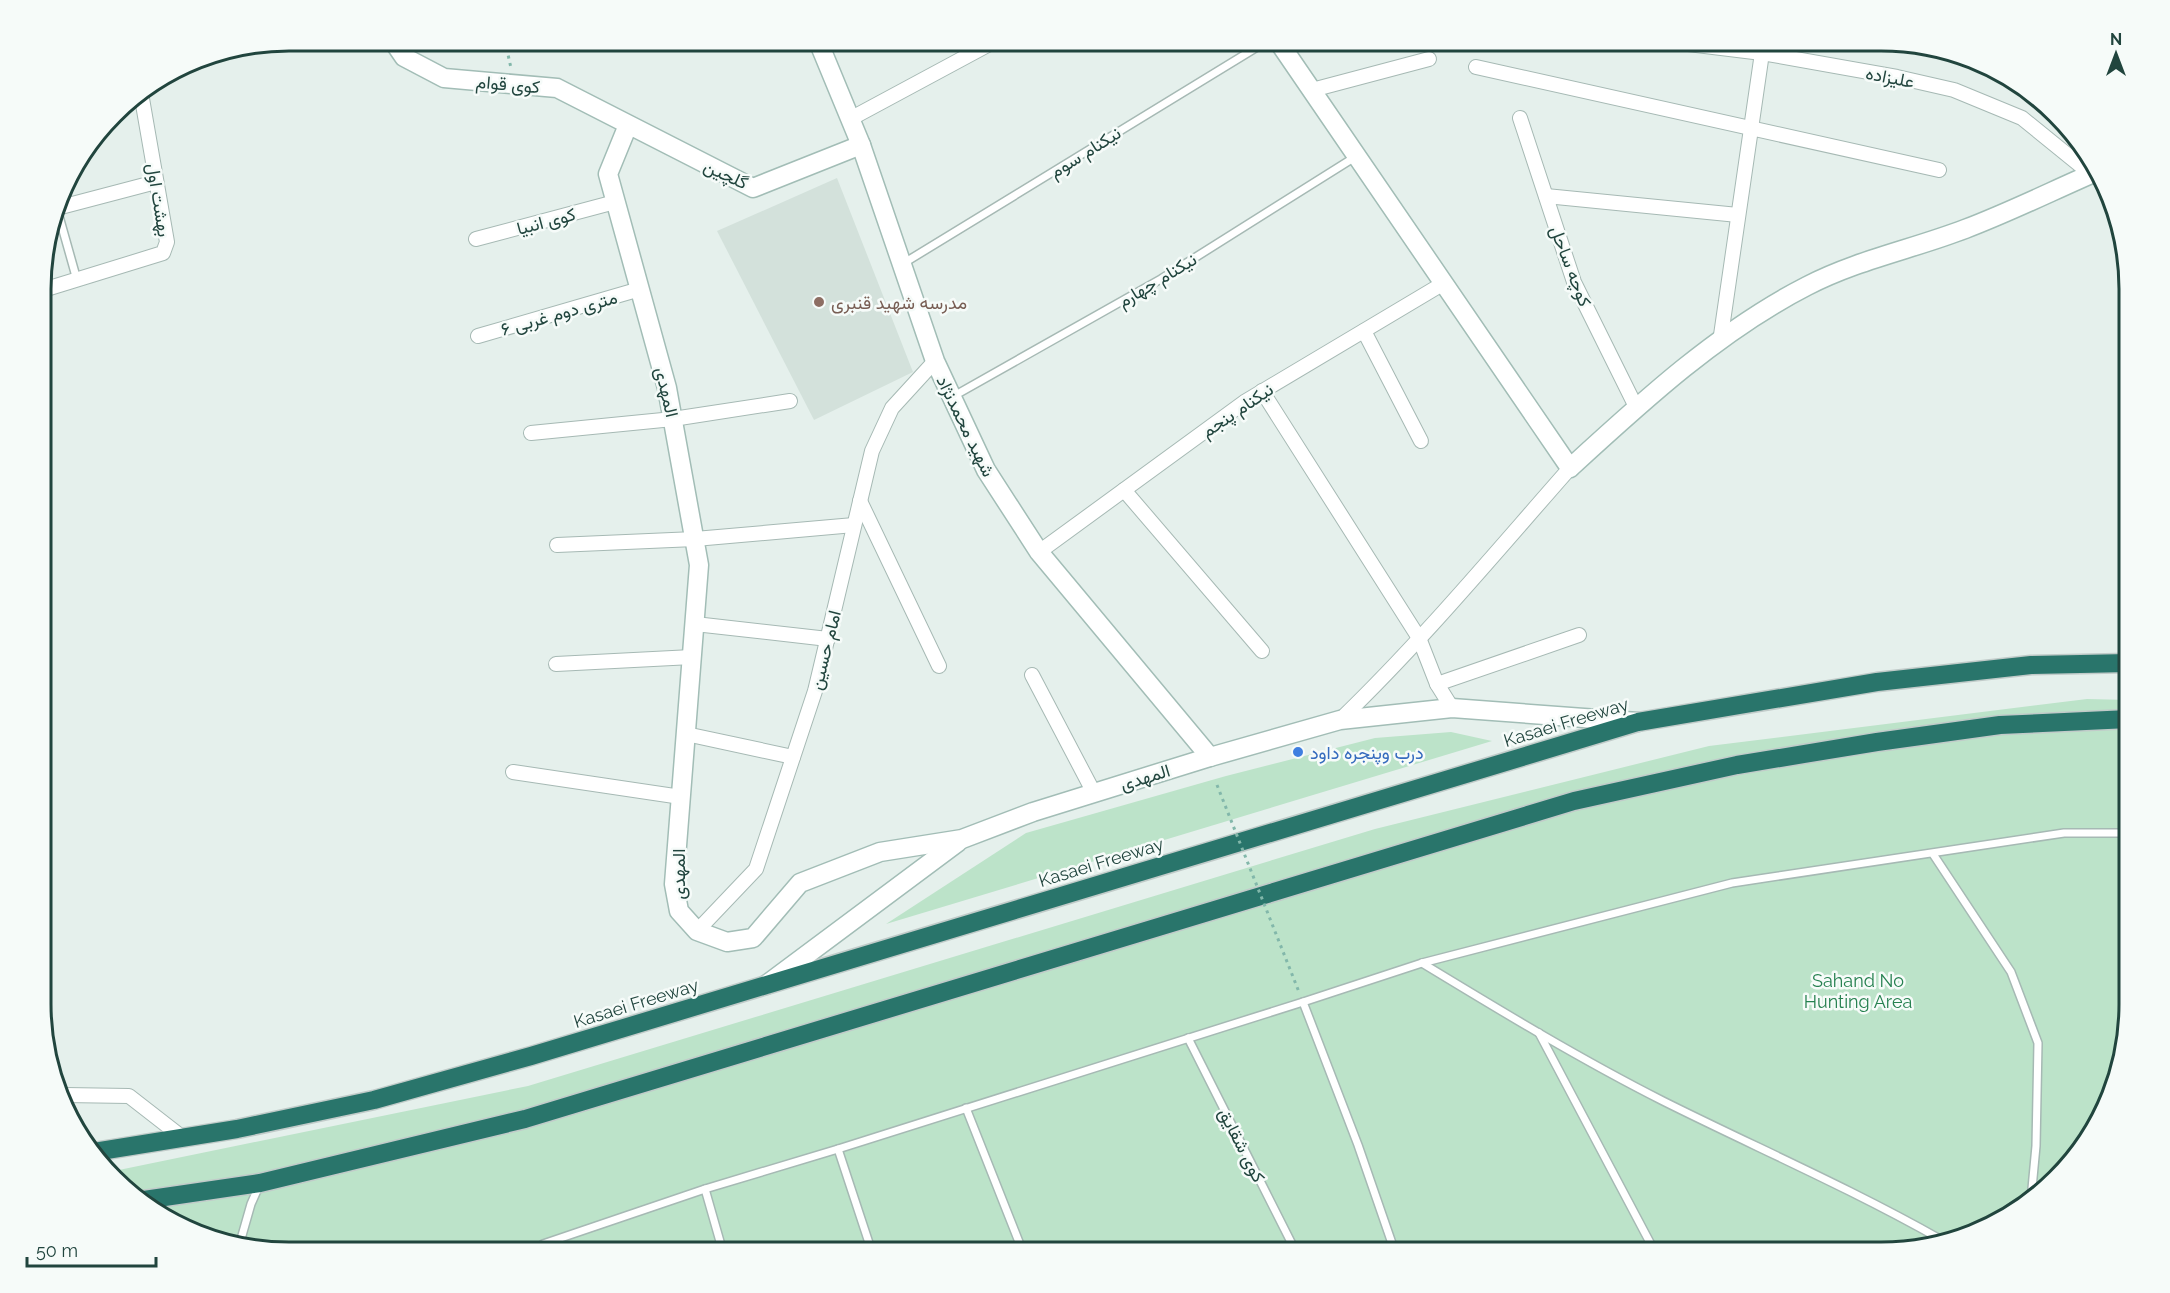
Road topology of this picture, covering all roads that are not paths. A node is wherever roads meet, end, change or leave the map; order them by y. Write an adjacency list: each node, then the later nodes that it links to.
1 (400, 51): 14 (street, کوی قوام)
2 (822, 51): 13 (street, شهید محمدنژاد)
3 (975, 51): 13 (street)
4 (1250, 51): 28 (lane, نیکنام سوم)
5 (1285, 51): 10 (street)
6 (1747, 51): 7 (street, علیزاده)
7 (1762, 53): 15 (street); 18 (street, علیزاده)
8 (1429, 59): 10 (street)
9 (1476, 67): 15 (street)
10 (1312, 90): 17 (street)
11 (142, 101): 21 (street, بهشت اول)
12 (1520, 118): 22 (street, کوچه ساحل)
13 (850, 119): 16 (street, شهید محمدنژاد)
14 (628, 124): 16 (street, گلچین); 23 (street, المهدی)
15 (1751, 129): 19 (street); 25 (street)
16 (861, 145): 28 (street, شهید محمدنژاد)
17 (1357, 156): 30 (street); 38 (lane, نیکنام چهارم)
18 (2084, 164)
19 (1939, 170)
20 (2090, 175): 35 (street)
21 (156, 182): 24 (street); 29 (street, بهشت اول)
22 (1546, 196): 25 (street); 40 (street, کوچه ساحل)
23 (615, 202): 27 (street, کوی انبیا); 32 (street, المهدی)
24 (66, 206)
25 (1738, 216): 35 (street)
26 (61, 222): 29 (lane)
27 (476, 239)
28 (902, 264): 36 (street, شهید محمدنژاد)
29 (77, 280): 31 (street, بهشت اول)
30 (1444, 283): 33 (street, نیکنام پنجم); 44 (street)
31 (51, 288)
32 (640, 289): 34 (street, ۶ متری دوم غربی); 41 (street, المهدی)
33 (1364, 331): 37 (street, نیکنام پنجم); 43 (street)
34 (478, 336)
35 (1720, 342): 40 (street)
36 (935, 361): 38 (street, شهید محمدنژاد); 46 (street, امام حسین)
37 (1262, 391): 45 (street, نیکنام پنجم); 53 (street)
38 (952, 397): 50 (street, شهید محمدنژاد)
39 (790, 401): 41 (street)
40 (1637, 409): 44 (street)
41 (673, 419): 42 (street); 48 (street, المهدی)
42 (531, 433)
43 (1421, 441)
44 (1570, 468): 53 (street)
45 (1124, 490): 50 (street, نیکنام پنجم); 55 (street)
46 (860, 501): 47 (street, امام حسین); 59 (street)
47 (854, 525): 48 (street); 54 (street, امام حسین)
48 (695, 539): 49 (street); 51 (street, المهدی)
49 (557, 545)
50 (1040, 552): 68 (street, شهید محمدنژاد)
51 (695, 624): 54 (street); 56 (street, المهدی)
52 (1579, 634): 61 (street)
53 (1419, 638): 61 (street); 64 (street)
54 (828, 639): 67 (street, امام حسین)
55 (1262, 651)
56 (692, 657): 58 (street); 66 (street, المهدی)
57 (2119, 663): 65 (highway, Kasaei Freeway)
58 (556, 664)
59 (939, 666)
60 (1032, 675): 70 (street)
61 (1437, 684): 62 (street)
62 (1452, 708): 64 (street, المهدی); 65 (street, المهدی)
63 (2119, 719): 86 (highway)
64 (1340, 720): 68 (street, المهدی)
65 (1638, 722): 77 (highway, Kasaei Freeway)
66 (686, 734): 67 (street); 71 (street, المهدی)
67 (793, 757): 75 (street, امام حسین)
68 (1210, 757): 70 (street, المهدی)
69 (513, 771): 71 (street)
70 (1094, 793): 73 (street, المهدی)
71 (681, 797): 75 (street, المهدی)
72 (2119, 833): 74 (lane)
73 (962, 839): 75 (street, المهدی); 77 (street)
74 (1933, 854): 76 (lane); 87 (lane)
75 (697, 931)
76 (1422, 963): 78 (lane); 79 (lane)
77 (765, 986): 83 (highway, Kasaei Freeway)
78 (1303, 1002): 80 (lane); 97 (lane)
79 (1539, 1033): 90 (lane); 98 (lane)
80 (1188, 1038): 82 (lane); 96 (lane, کوی شقایق)
81 (69, 1095): 83 (street)
82 (966, 1108): 84 (lane); 95 (lane)
83 (183, 1138): 85 (highway, Kasaei Freeway)
84 (838, 1149): 88 (lane); 94 (lane)
85 (102, 1151)
86 (260, 1183): 89 (highway); 91 (lane)
87 (2032, 1188)
88 (705, 1189): 92 (lane); 93 (lane)
89 (152, 1199)
90 (1934, 1236)
91 (242, 1237)
92 (549, 1242)
93 (720, 1242)
94 (869, 1242)
95 (1019, 1242)
96 (1291, 1242)
97 (1392, 1242)
98 (1650, 1242)

